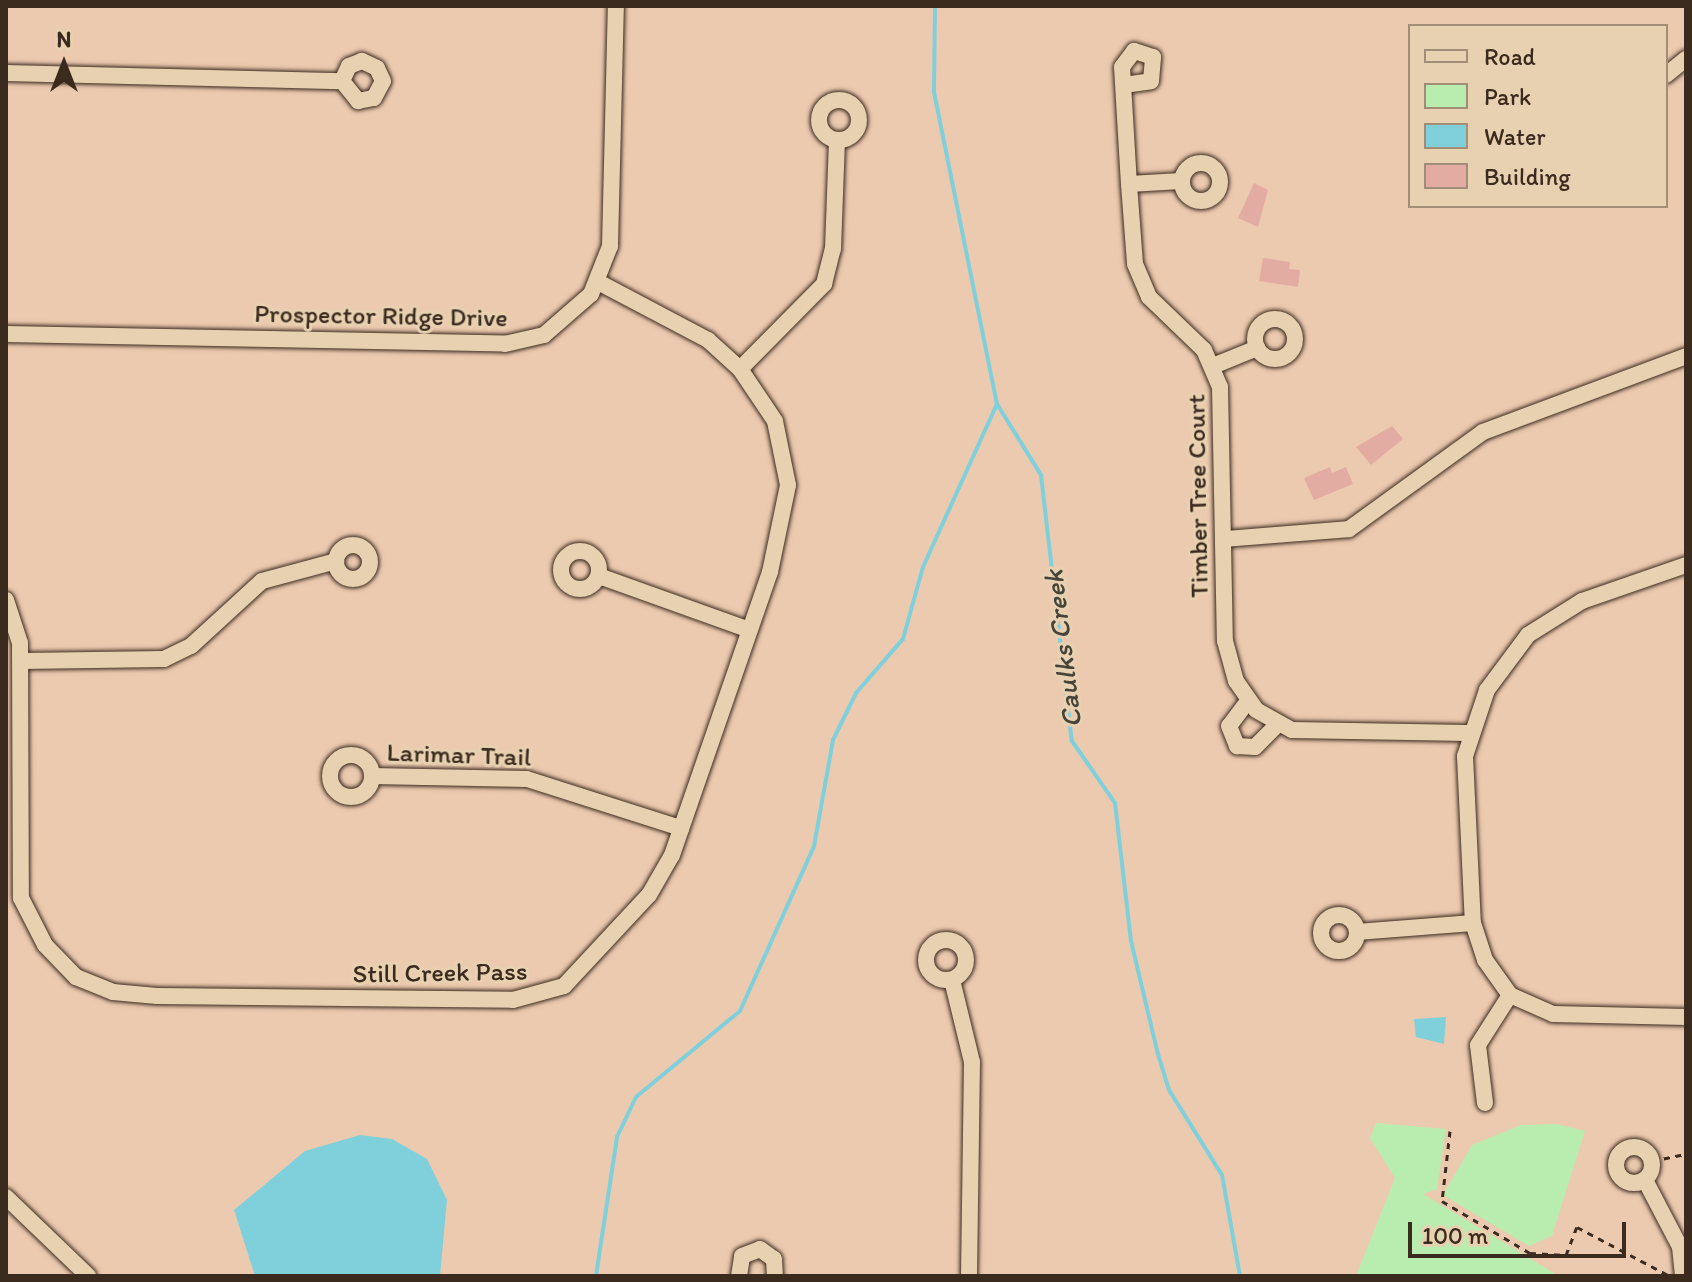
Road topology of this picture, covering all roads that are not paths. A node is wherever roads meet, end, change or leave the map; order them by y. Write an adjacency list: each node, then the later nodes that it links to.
1 (616, 6): 10 (street, Prospector Ridge Drive)
2 (1686, 59): 4 (street)
3 (6, 73): 5 (street)
4 (1668, 73)
5 (342, 81)
6 (1124, 85): 9 (street, Timber Tree Court)
7 (837, 141): 15 (street)
8 (1181, 181): 9 (street)
9 (1129, 184): 14 (street, Timber Tree Court)
10 (598, 282): 11 (street, Prospector Ridge Drive); 15 (street, Still Creek Pass)
11 (6, 334)
12 (1257, 348): 14 (street)
13 (1686, 356): 16 (street)
14 (1213, 366): 16 (street, Timber Tree Court)
15 (740, 369): 21 (street, Still Creek Pass)
16 (1225, 539): 23 (street, Timber Tree Court)
17 (336, 561): 22 (street)
18 (1686, 565): 25 (street)
19 (599, 576): 21 (street)
20 (6, 600): 22 (street, Still Creek Pass)
21 (750, 630): 27 (street, Still Creek Pass)
22 (21, 661): 27 (street, Still Creek Pass)
23 (1248, 701): 24 (street); 24 (street)
24 (1278, 724): 25 (street)
25 (1468, 733): 28 (street)
26 (372, 776): 27 (street, Larimar Trail)
27 (681, 828)
28 (1473, 923): 29 (street); 31 (street)
29 (1357, 932)
30 (952, 980): 39 (street)
31 (1510, 995): 32 (street); 33 (street)
32 (1686, 1017)
33 (1485, 1103)
34 (1645, 1180): 34 (street); 40 (street)
35 (6, 1197): 36 (street)
36 (88, 1276)
37 (739, 1276): 38 (street)
38 (775, 1276)
39 (969, 1276)
40 (1683, 1276)

